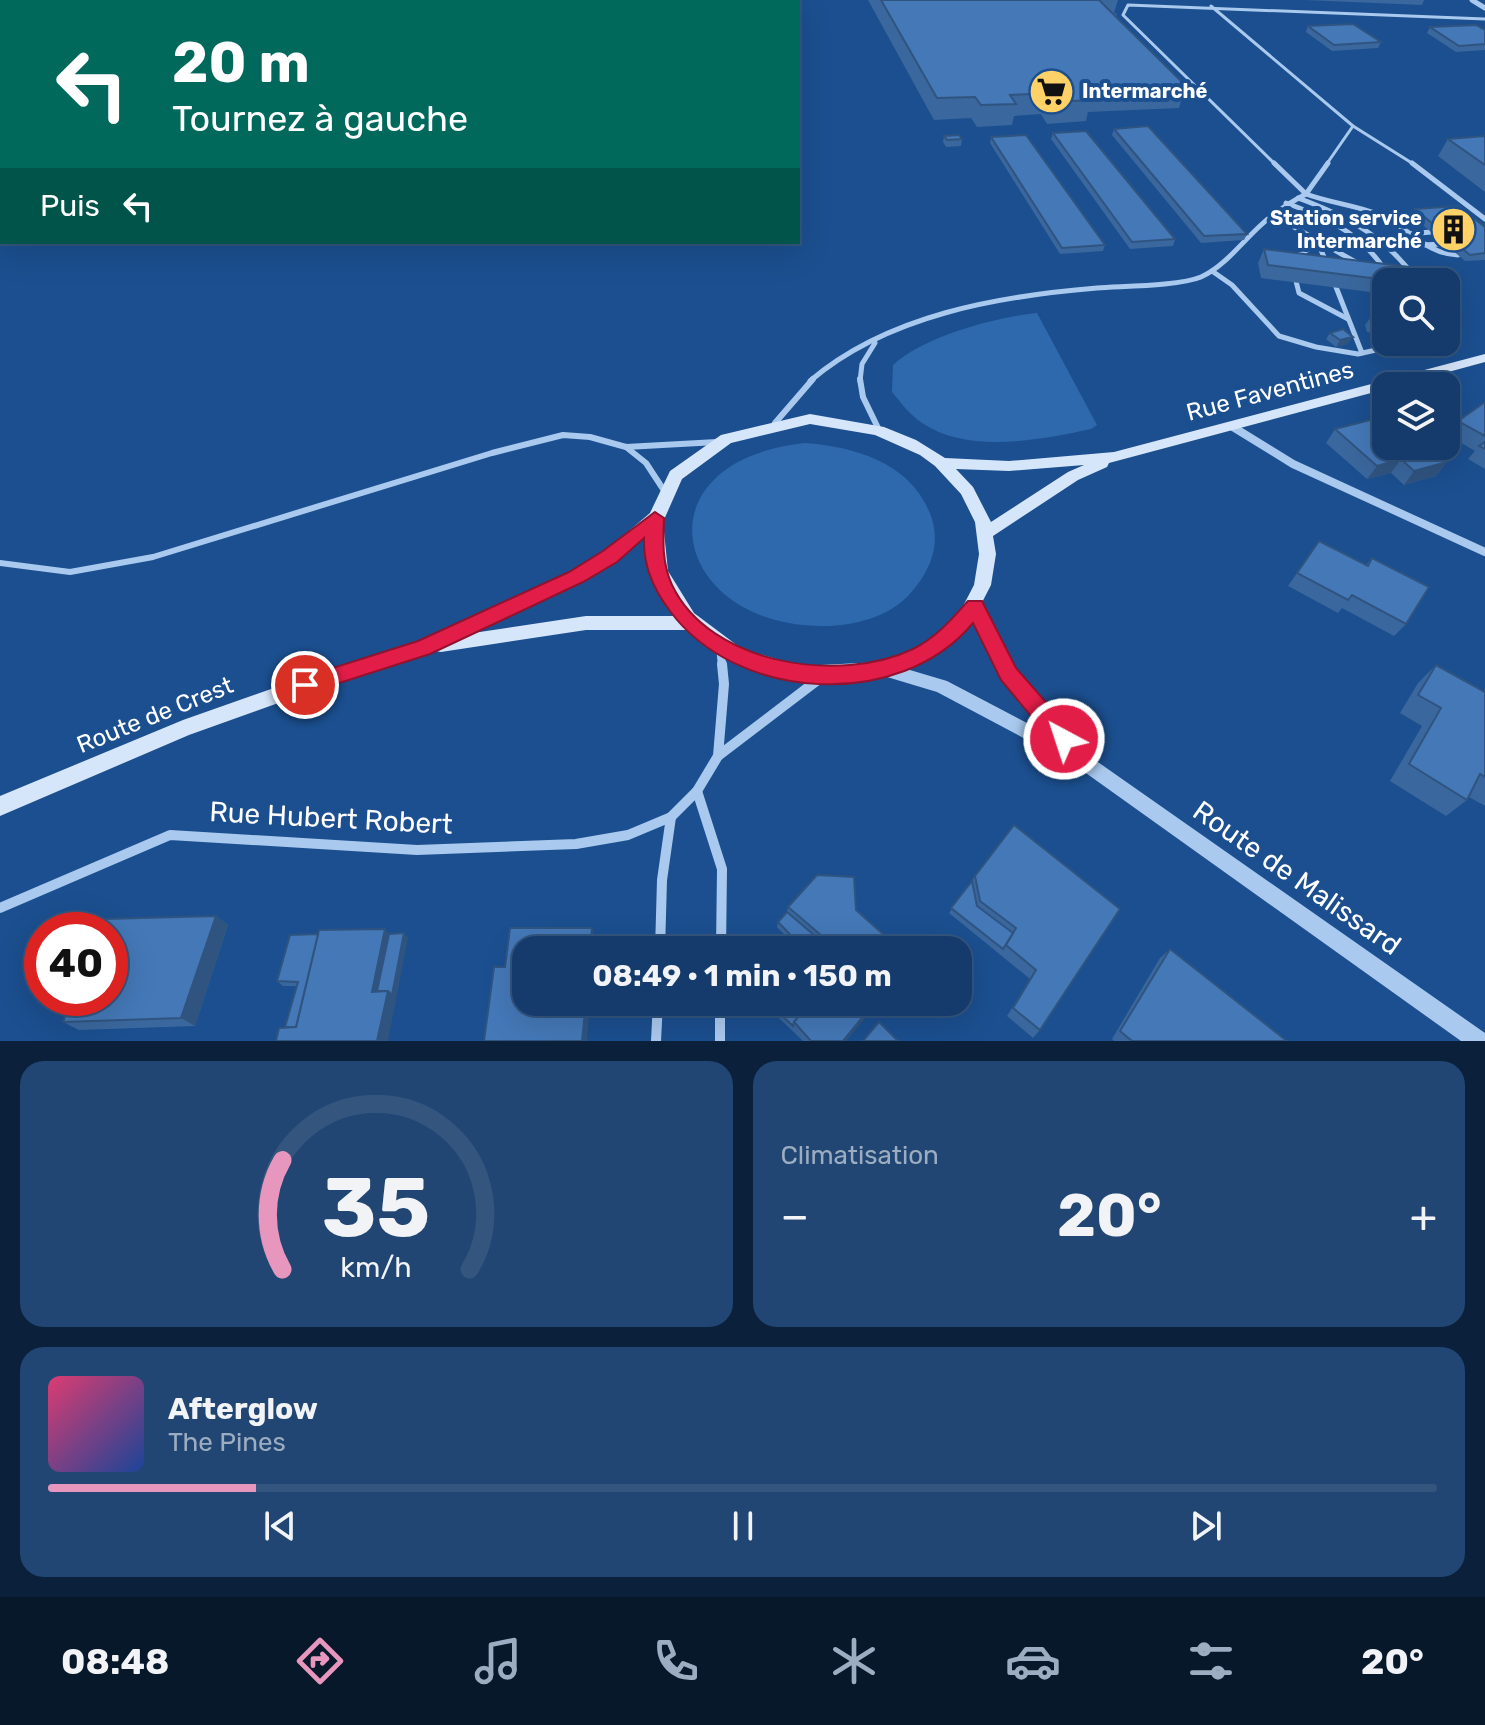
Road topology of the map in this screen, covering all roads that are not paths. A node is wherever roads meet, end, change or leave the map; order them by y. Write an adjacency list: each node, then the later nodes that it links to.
1 (1472, 0): 3 (street)
2 (1211, 6): 4 (lane); 5 (lane); 6 (lane)
3 (1485, 8)
4 (1485, 19)
5 (1353, 126): 6 (lane); 11 (lane)
6 (1306, 194): 7 (lane); 13 (lane)
7 (1298, 198): 8 (lane); 22 (lane)
8 (1286, 203): 9 (lane); 21 (lane)
9 (1271, 214): 16 (lane); 24 (lane)
10 (1471, 217): 11 (lane)
11 (1484, 218)
12 (1418, 221): 13 (lane)
13 (1396, 223): 15 (lane)
14 (1431, 232): 15 (lane)
15 (1409, 234): 18 (lane)
16 (1318, 243): 20 (lane); 23 (lane); 26 (lane)
17 (1444, 244): 18 (lane)
18 (1422, 245): 19 (lane)
19 (1458, 255)
20 (1291, 261)
21 (1385, 268)
22 (1410, 268)
23 (1369, 269)
24 (1212, 271): 27 (lane); 29 (lane)
25 (1294, 271): 26 (lane)
26 (1348, 319): 29 (lane)
27 (877, 340): 31 (lane); 33 (lane)
28 (1372, 350): 29 (lane)
29 (1362, 353)
30 (1485, 358): 32 (main road, Rue Faventines)
31 (775, 423): 33 (main road); 34 (main road)
32 (1233, 427): 36 (main road, Rue Faventines); 41 (street)
33 (879, 430): 37 (main road)
34 (717, 442): 35 (lane); 38 (main road)
35 (626, 447): 38 (lane); 42 (lane)
36 (1114, 457): 37 (main road, Rue Faventines); 40 (main road, Rue Faventines)
37 (941, 463): 40 (main road)
38 (665, 492): 39 (main road)
39 (655, 518): 44 (main road); 46 (main road)
40 (987, 532): 43 (main road)
41 (1485, 552)
42 (0, 563)
43 (975, 606): 47 (main road); 50 (street, Route de Malissard)
44 (690, 623): 45 (main road); 46 (main road)
45 (720, 646): 48 (main road); 49 (street)
46 (423, 648): 52 (main road, Route de Crest)
47 (883, 669): 48 (main road); 50 (street, Route de Malissard)
48 (823, 676): 49 (street)
49 (718, 756): 51 (street)
50 (1082, 760): 61 (street, Route de Malissard)
51 (697, 791): 53 (street); 56 (street)
52 (0, 806)
53 (671, 817): 54 (street, Rue Hubert Robert); 55 (street)
54 (0, 908)
55 (660, 936)
56 (721, 936)
57 (657, 1016): 59 (street)
58 (720, 1016): 60 (street)
59 (656, 1041)
60 (720, 1041)
61 (1479, 1041)

